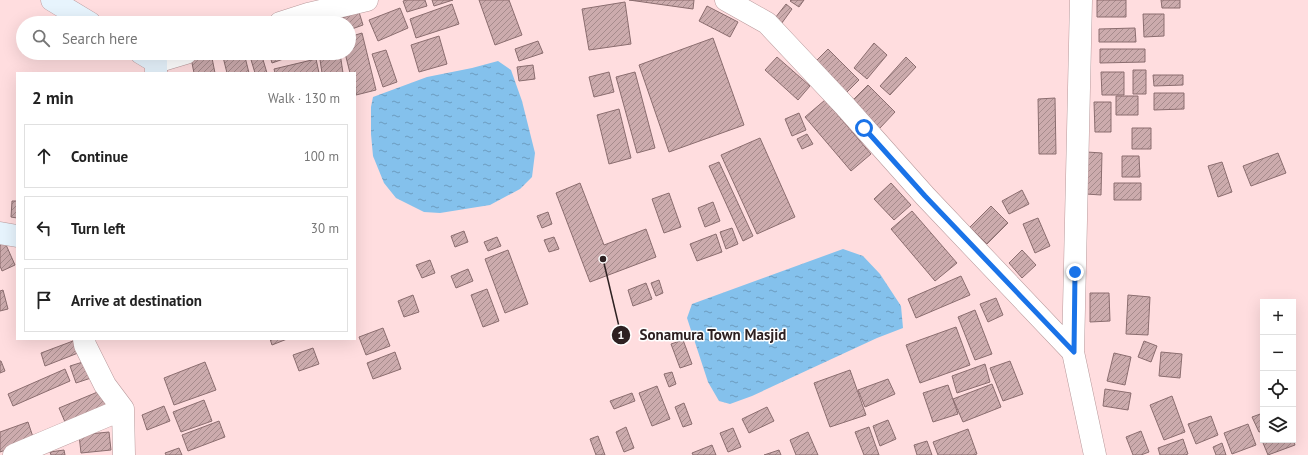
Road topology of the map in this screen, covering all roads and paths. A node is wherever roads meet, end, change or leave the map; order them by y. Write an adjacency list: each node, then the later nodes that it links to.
1 (52, 0): 6 (street)
2 (366, 0): 5 (street)
3 (726, 0): 13 (street)
4 (1081, 0): 13 (street)
5 (306, 7): 7 (street)
6 (78, 16)
7 (291, 16)
8 (162, 60): 9 (street)
9 (151, 63)
10 (0, 233): 11 (street)
11 (16, 236)
12 (84, 340): 14 (street)
13 (1074, 352): 17 (street)
14 (123, 409): 15 (street); 16 (street)
15 (14, 455)
16 (124, 455)
17 (1095, 455)

